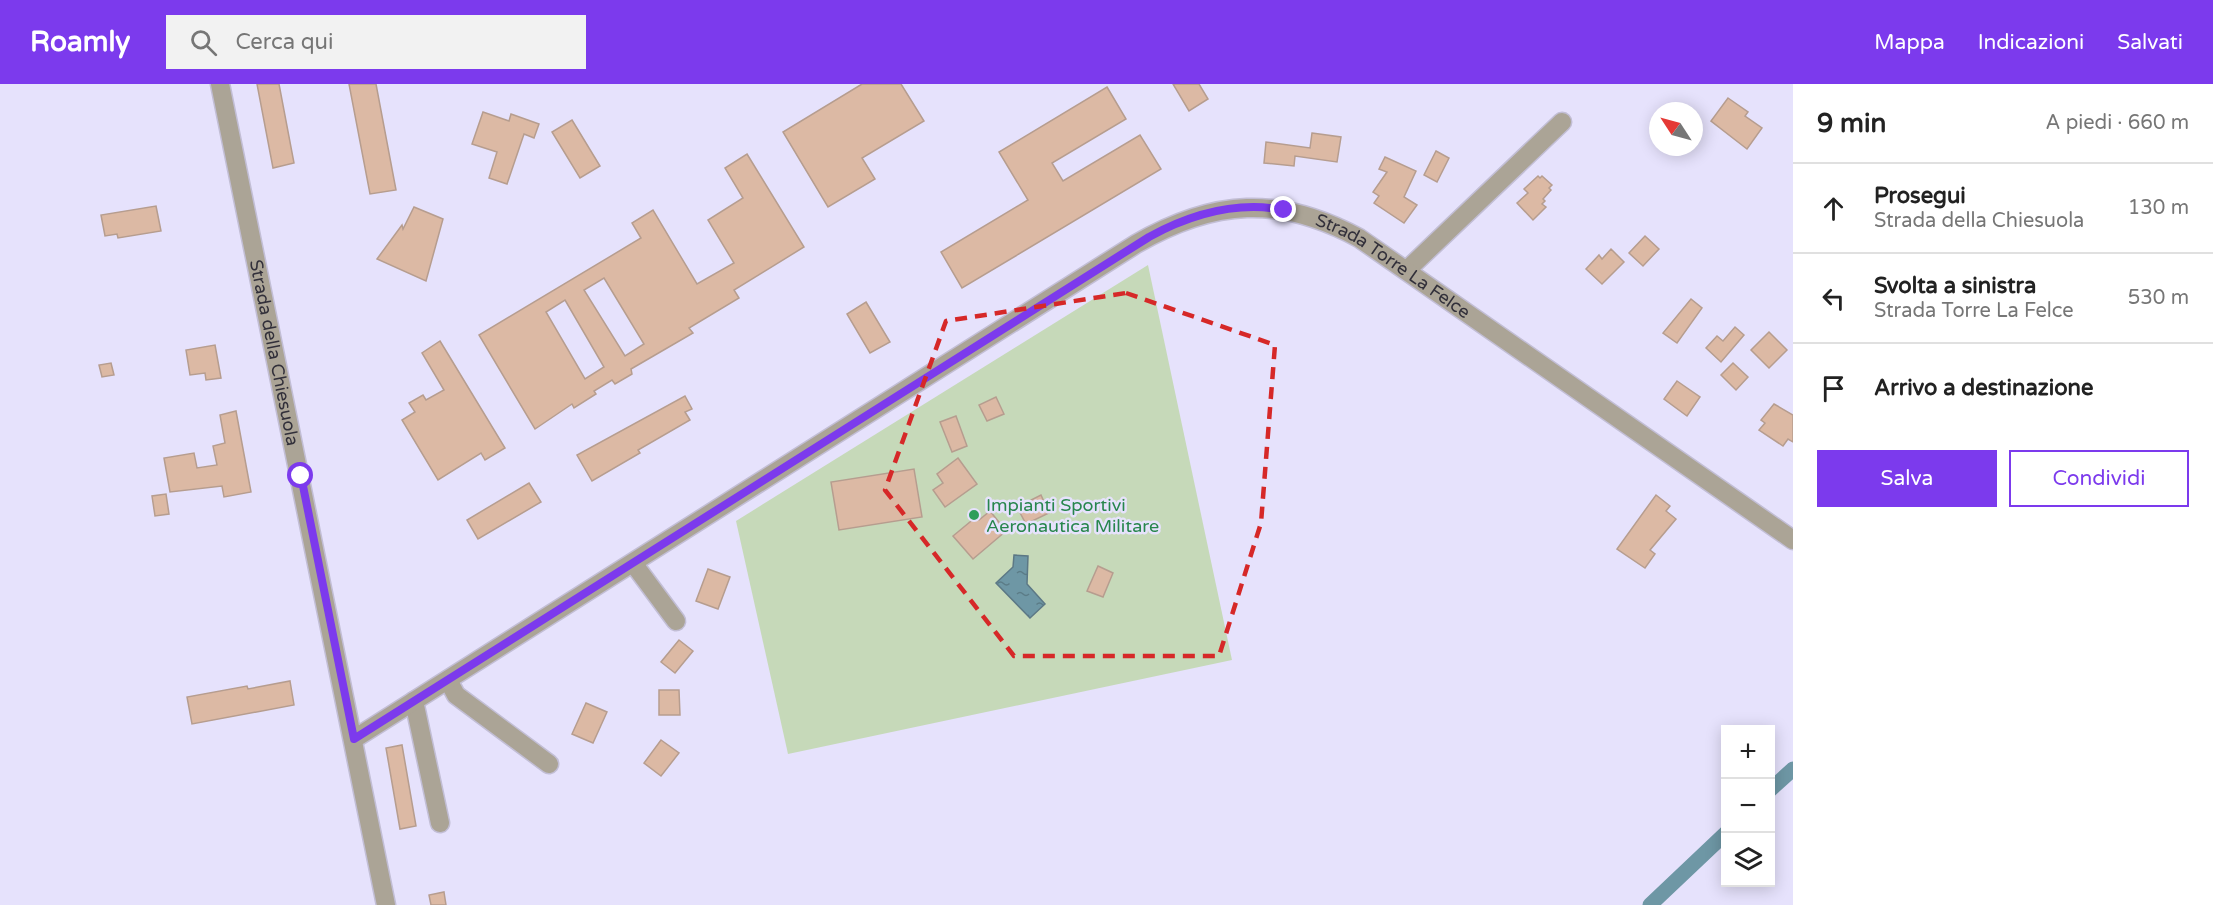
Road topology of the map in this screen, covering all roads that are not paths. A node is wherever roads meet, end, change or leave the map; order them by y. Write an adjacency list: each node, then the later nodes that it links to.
1 (220, 84): 9 (street, Strada della Chiesuola)
2 (1562, 122): 3 (street)
3 (1407, 270): 4 (street, Strada Torre La Felce); 5 (street, Strada Torre La Felce)
4 (1793, 540)
5 (633, 562): 6 (street); 7 (street, Strada Torre La Felce)
6 (676, 621)
7 (448, 680): 8 (street, Strada Torre La Felce); 10 (street)
8 (414, 701): 9 (street, Strada Torre La Felce); 11 (street)
9 (354, 739): 12 (street, Strada della Chiesuola)
10 (549, 764)
11 (440, 823)
12 (386, 905)

